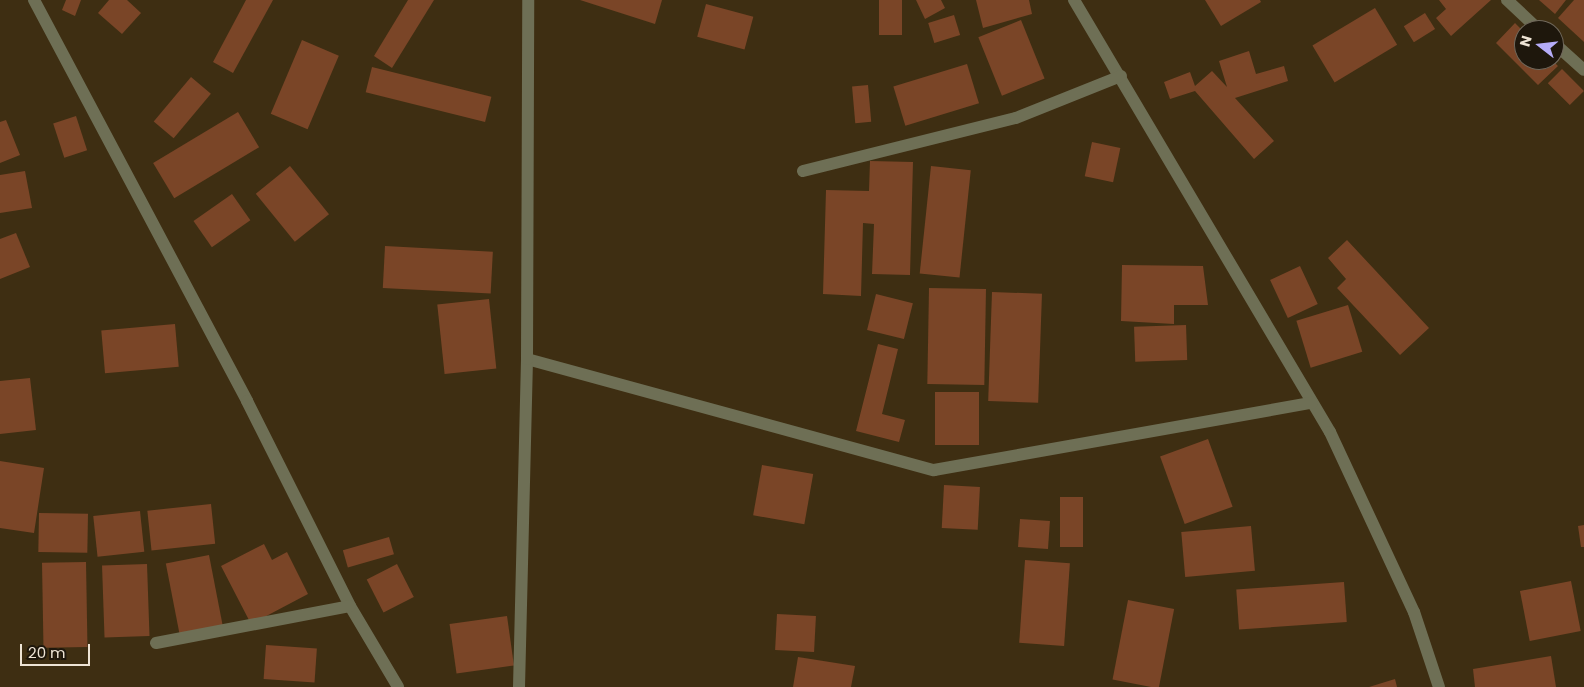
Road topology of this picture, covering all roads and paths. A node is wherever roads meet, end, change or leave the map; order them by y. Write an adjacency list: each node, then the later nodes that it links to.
1 (34, 0): 12 (street)
2 (528, 0): 10 (street)
3 (1074, 0): 8 (street)
4 (1507, 0): 5 (street)
5 (1528, 20)
6 (1564, 52): 7 (street)
7 (1584, 70)
8 (1121, 76): 9 (street); 11 (street)
9 (803, 171)
10 (527, 359): 11 (street); 15 (street)
11 (1312, 403): 16 (street)
12 (350, 606): 13 (street); 14 (street)
13 (156, 643)
14 (398, 687)
15 (519, 687)
16 (1440, 687)

